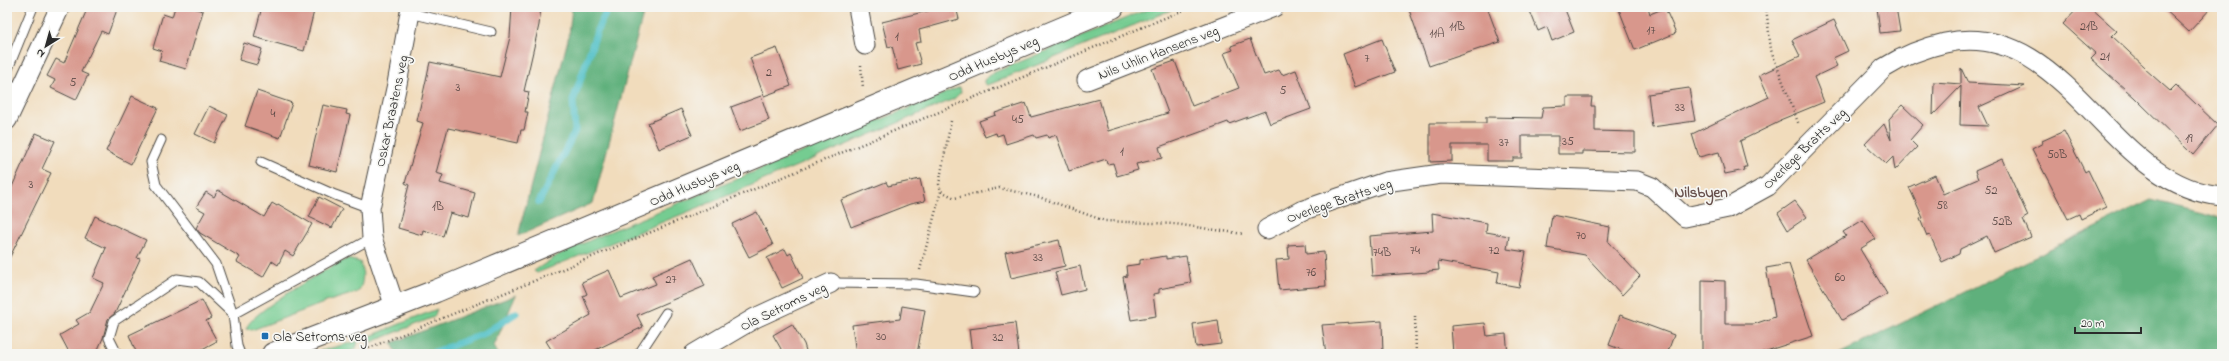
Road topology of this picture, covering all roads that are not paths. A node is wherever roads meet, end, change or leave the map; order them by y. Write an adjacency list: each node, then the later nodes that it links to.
1 (33, 7): 10 (lane)
2 (60, 7): 10 (street)
3 (858, 7): 8 (street)
4 (1113, 7): 20 (street, Odd Husbys veg)
5 (1274, 7): 9 (street, Nils Uhlin Hansens veg)
6 (410, 10): 7 (lane, Oskar Braatens veg); 15 (street, Oskar Braatens veg)
7 (491, 32)
8 (865, 45)
9 (1087, 80)
10 (19, 95): 11 (street)
11 (7, 120)
12 (161, 140): 22 (lane)
13 (261, 162): 15 (lane)
14 (2222, 196): 16 (street, Overlege Bratts veg)
15 (370, 208): 17 (street, Oskar Braatens veg)
16 (1267, 229)
17 (372, 238): 20 (street, Oskar Braatens veg); 22 (lane)
18 (831, 283): 19 (lane, Ola Setroms veg); 27 (street, Ola Setroms veg)
19 (974, 292)
20 (395, 306): 25 (street, Odd Husbys veg)
21 (666, 313): 26 (lane)
22 (233, 314): 23 (lane); 24 (lane)
23 (117, 354)
24 (240, 354)
25 (273, 354)
26 (639, 354)
27 (694, 354)

